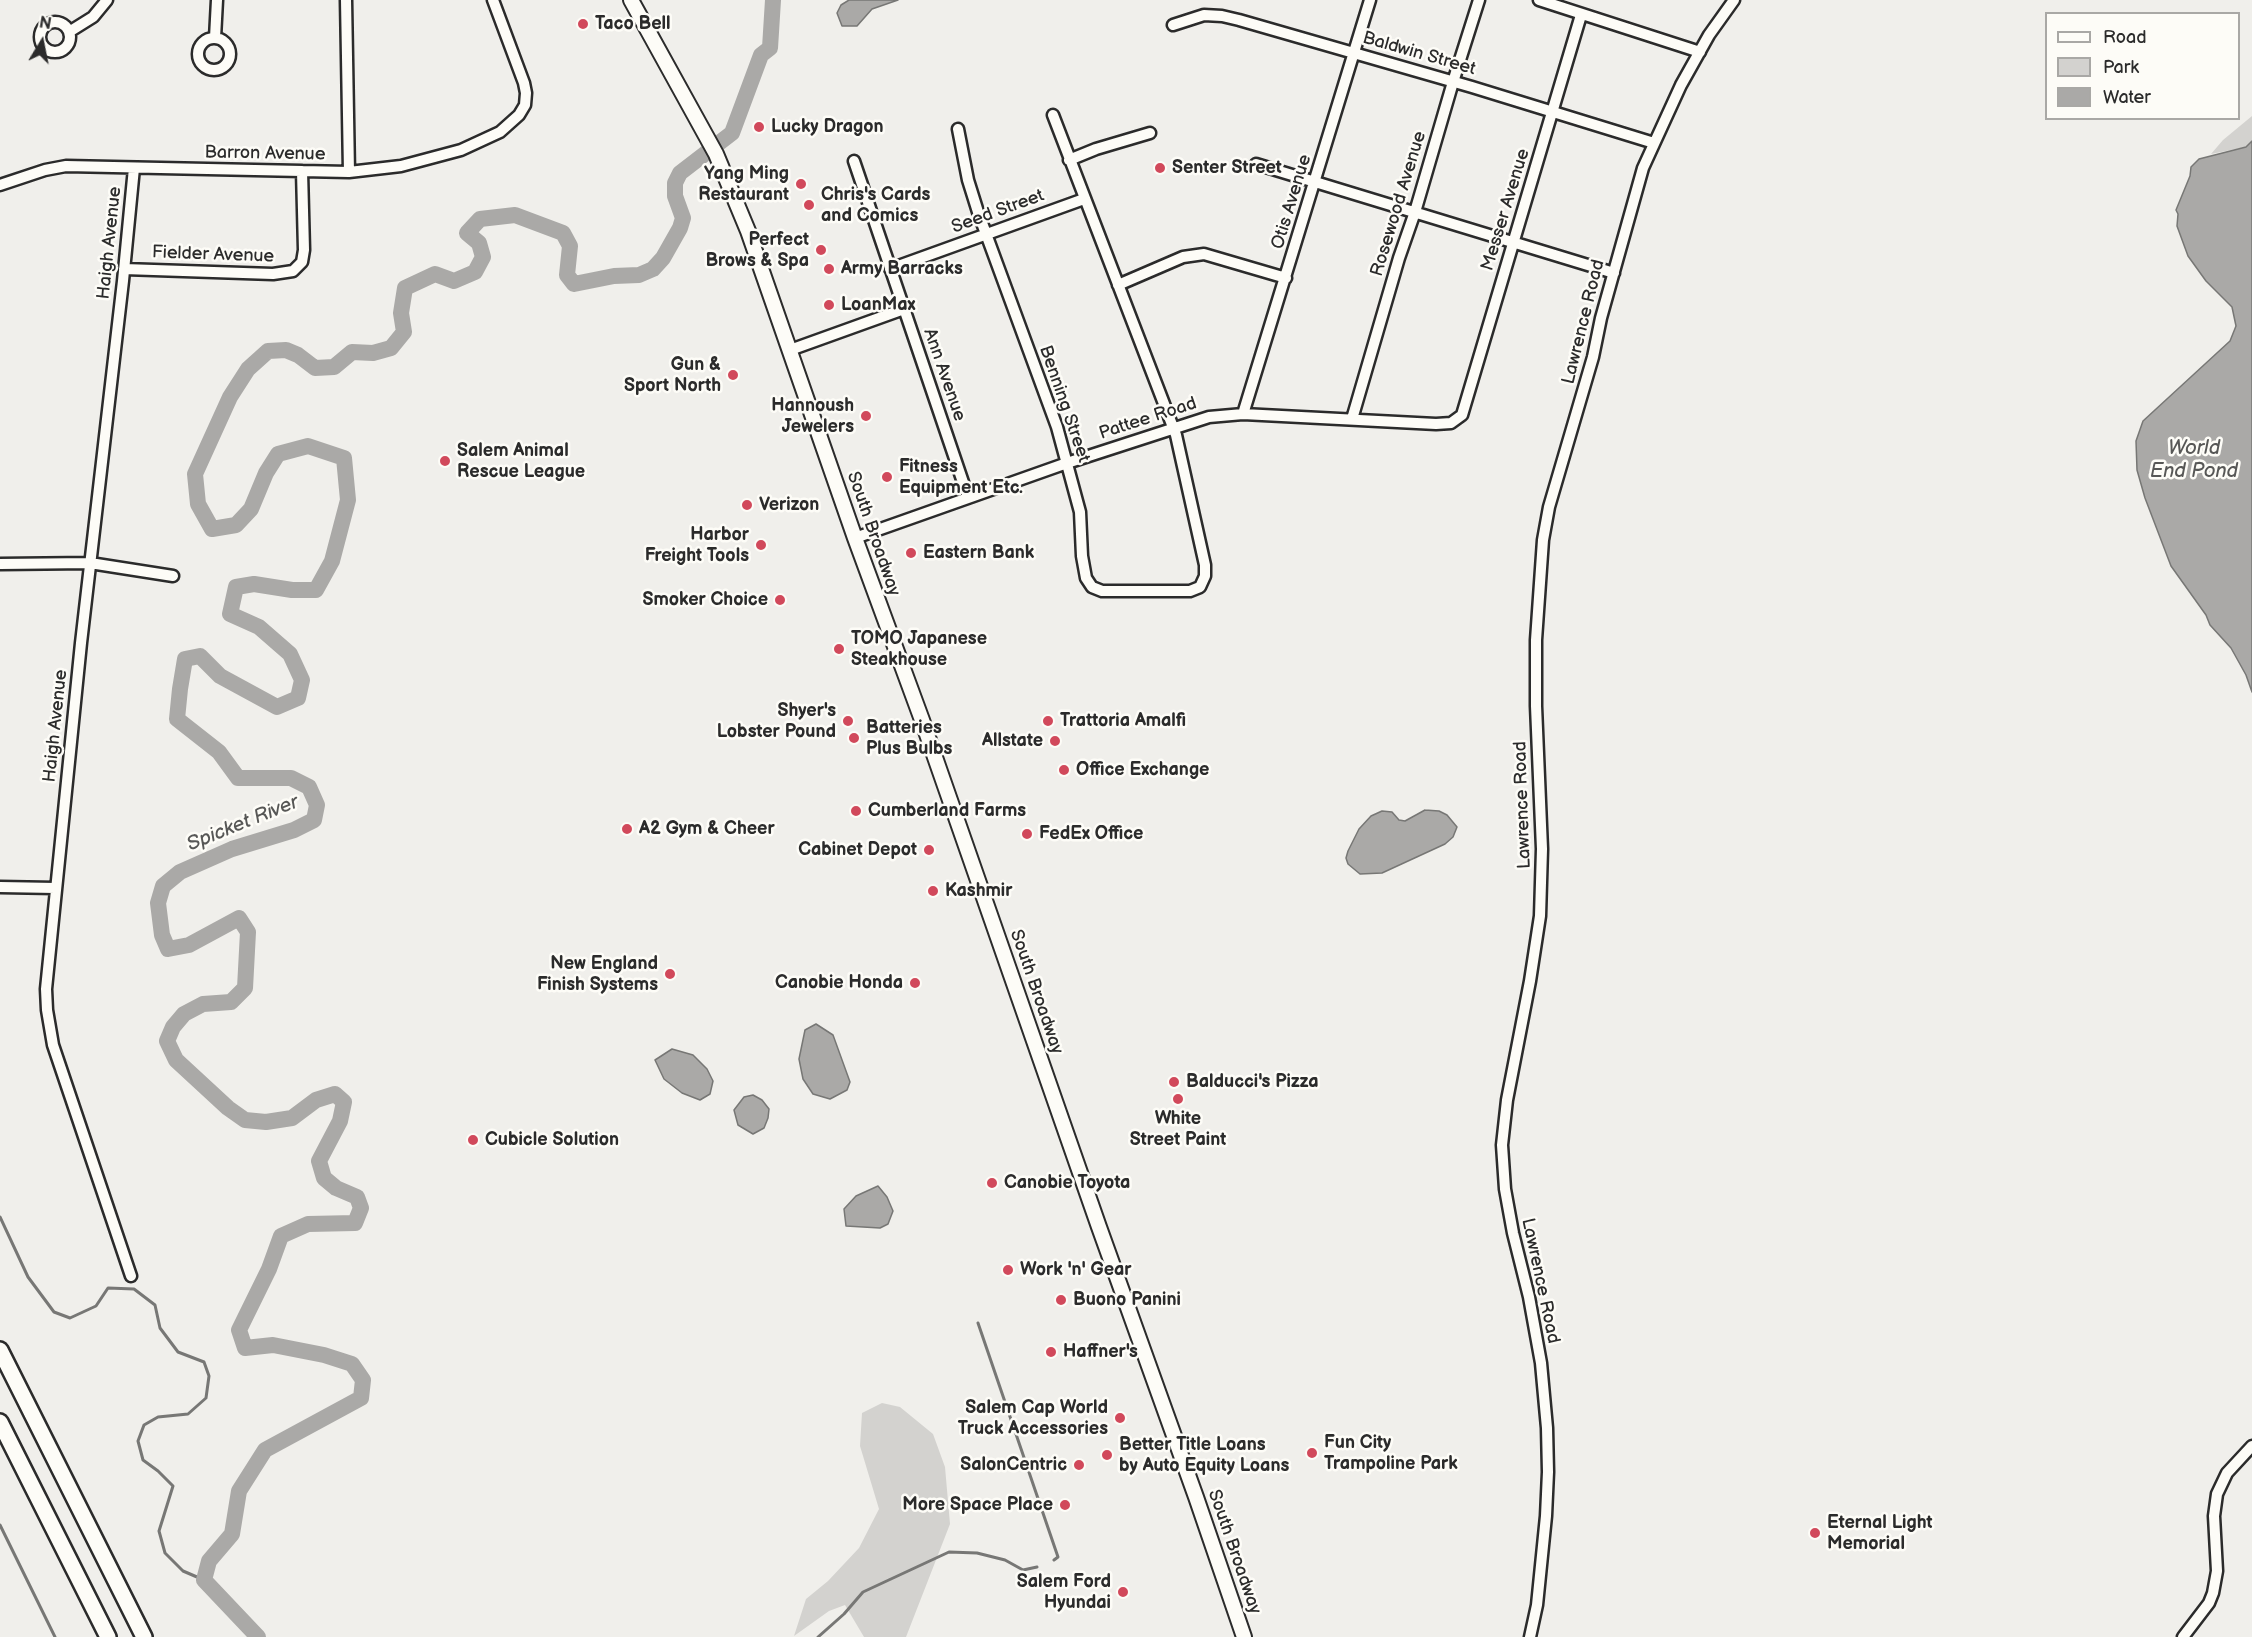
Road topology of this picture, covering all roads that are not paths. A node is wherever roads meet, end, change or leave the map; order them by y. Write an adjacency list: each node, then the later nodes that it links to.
1 (107, 0): 12 (street)
2 (217, 0): 13 (street)
3 (346, 0): 27 (street)
4 (493, 0): 27 (street, Barron Avenue)
5 (631, 0): 40 (main road, South Broadway)
6 (1370, 0): 15 (street, Otis Avenue)
7 (1479, 0): 16 (street, Rosewood Avenue)
8 (1539, 0): 10 (street)
9 (1734, 0): 14 (street, Lawrence Road)
10 (1581, 15): 14 (street); 17 (street, Messer Avenue)
11 (1173, 25): 15 (street, Baldwin Street)
12 (69, 32)
13 (215, 38)
14 (1700, 52): 21 (street, Lawrence Road)
15 (1356, 53): 16 (street, Baldwin Street); 28 (street, Otis Avenue)
16 (1453, 82): 17 (street, Baldwin Street); 31 (street, Rosewood Avenue)
17 (1553, 113): 21 (street, Baldwin Street); 33 (street, Messer Avenue)
18 (1053, 115): 22 (street)
19 (958, 129): 32 (street, Benning Street)
20 (1150, 133): 22 (street)
21 (1654, 143): 36 (street, Lawrence Road)
22 (1069, 159): 30 (street)
23 (854, 161): 35 (street, Ann Avenue)
24 (1256, 164): 28 (street)
25 (134, 168): 26 (street, Barron Avenue); 29 (street, Barron Avenue); 34 (street, Haigh Avenue)
26 (302, 171): 27 (street, Barron Avenue); 34 (street, Fielder Avenue)
27 (349, 172)
28 (1316, 182): 31 (street); 37 (street, Otis Avenue)
29 (0, 185)
30 (1084, 199): 32 (street, Seed Street); 38 (street)
31 (1415, 212): 33 (street); 43 (street, Rosewood Avenue)
32 (987, 233): 35 (street, Seed Street); 45 (street, Benning Street)
33 (1514, 242): 36 (street); 42 (street, Messer Avenue)
34 (124, 269): 48 (street, Haigh Avenue)
35 (890, 269): 39 (street, Ann Avenue)
36 (1614, 273): 60 (street, Lawrence Road)
37 (1286, 278): 38 (street); 41 (street, Otis Avenue)
38 (1118, 285): 44 (street)
39 (904, 309): 40 (street); 46 (street, Ann Avenue)
40 (790, 350): 47 (main road, South Broadway)
41 (1243, 414): 43 (street, Pattee Road); 44 (street, Pattee Road)
42 (1462, 415): 43 (street, Pattee Road)
43 (1352, 419)
44 (1173, 428): 45 (street, Pattee Road); 45 (street, Benning Street)
45 (1067, 463): 46 (street, Pattee Road)
46 (968, 497): 47 (street, Pattee Road)
47 (855, 538): 59 (main road, South Broadway)
48 (90, 563): 49 (street); 50 (street); 52 (street, Haigh Avenue)
49 (0, 564)
50 (173, 576)
51 (0, 887): 52 (street)
52 (55, 888): 53 (street, Haigh Avenue)
53 (131, 1276)
54 (0, 1350): 58 (highway)
55 (0, 1422): 57 (highway)
56 (2252, 1446): 61 (street)
57 (108, 1637)
58 (144, 1637)
59 (1244, 1637)
60 (1530, 1637)
61 (2183, 1637)

